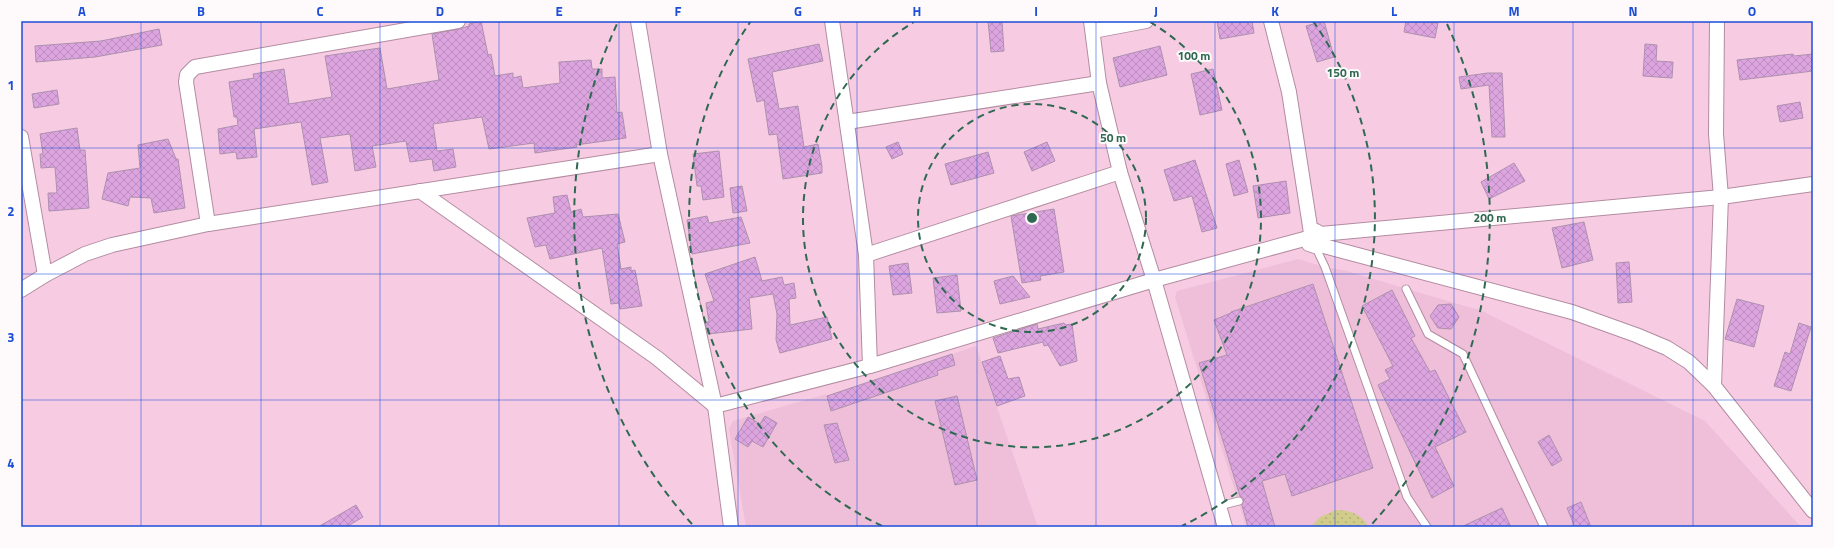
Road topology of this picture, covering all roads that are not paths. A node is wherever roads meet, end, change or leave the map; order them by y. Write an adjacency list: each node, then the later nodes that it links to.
1 (458, 21): 16 (street)
2 (638, 21): 11 (street)
3 (832, 21): 9 (street)
4 (1146, 21): 7 (street)
5 (1271, 21): 17 (street)
6 (1717, 21): 15 (street)
7 (1092, 26): 8 (street)
8 (1099, 84): 9 (street); 12 (street)
9 (847, 122): 18 (street)
10 (21, 137): 19 (street)
11 (660, 154): 14 (street); 25 (street)
12 (1120, 172): 18 (street); 20 (street)
13 (1813, 184): 15 (street)
14 (420, 191): 16 (street); 25 (street)
15 (1721, 197): 17 (street); 24 (street)
16 (208, 224): 19 (street)
17 (1315, 239): 20 (street); 24 (street); 31 (lane)
18 (866, 256): 23 (street)
19 (45, 275): 22 (street)
20 (1154, 280): 23 (street); 27 (street)
21 (1406, 289): 32 (lane)
22 (21, 290)
23 (870, 366): 25 (street)
24 (1714, 386): 28 (street)
25 (715, 406): 29 (street)
26 (1239, 501): 27 (lane)
27 (1219, 506): 30 (street)
28 (1813, 511)
29 (731, 527)
30 (1225, 527)
31 (1427, 527)
32 (1544, 527)

